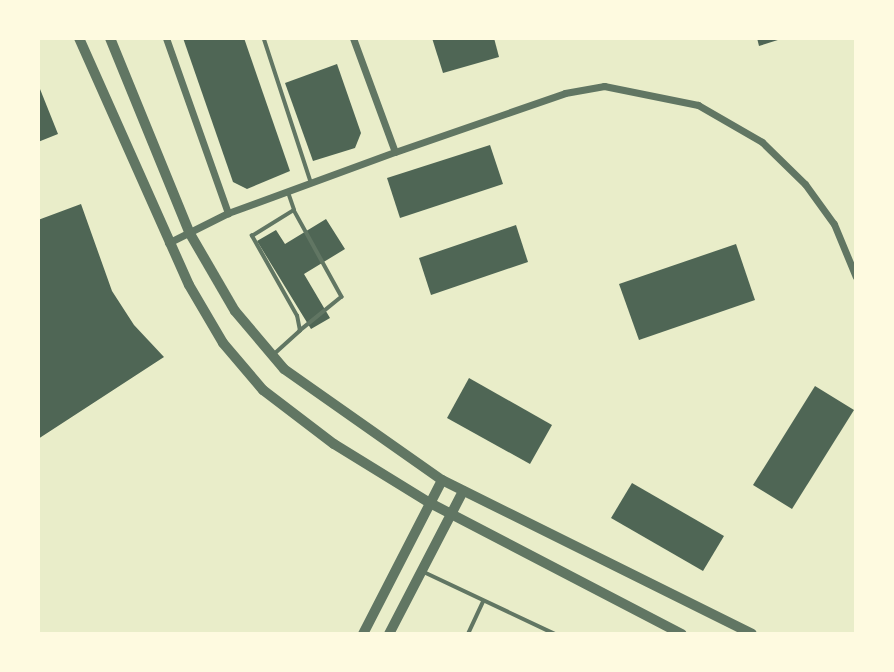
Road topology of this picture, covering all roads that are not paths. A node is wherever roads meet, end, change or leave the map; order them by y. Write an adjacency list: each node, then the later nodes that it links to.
1 (79, 38): 12 (street)
2 (110, 38): 11 (street)
3 (166, 38): 10 (street)
4 (264, 38): 7 (lane)
5 (353, 38): 6 (street)
6 (395, 152): 7 (street); 13 (street)
7 (312, 184): 8 (street)
8 (288, 193): 9 (lane); 10 (street)
9 (294, 210): 14 (lane); 14 (lane)
10 (228, 213): 11 (street)
11 (189, 232): 12 (street); 15 (street)
12 (167, 244): 18 (street)
13 (856, 277)
14 (300, 331): 15 (lane)
15 (271, 356): 16 (street)
16 (442, 480): 17 (street); 18 (street)
17 (463, 491): 19 (street); 27 (street)
18 (430, 503): 19 (street); 22 (street)
19 (451, 513): 20 (street); 26 (street)
20 (422, 571): 21 (lane); 23 (street)
21 (483, 602): 24 (lane); 25 (lane)
22 (363, 634)
23 (389, 634)
24 (468, 634)
25 (555, 634)
26 (682, 634)
27 (752, 634)

